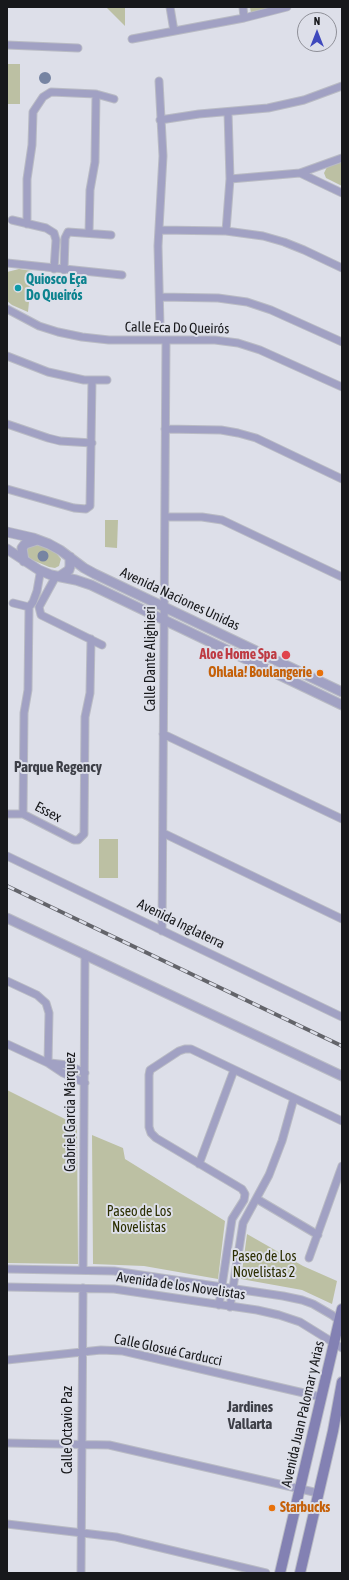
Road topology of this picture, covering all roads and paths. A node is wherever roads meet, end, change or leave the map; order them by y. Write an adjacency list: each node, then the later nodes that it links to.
1 (170, 7): 5 (street)
2 (243, 7): 4 (street)
3 (287, 7): 4 (street)
4 (244, 18): 5 (street)
5 (174, 31): 6 (street)
6 (132, 39)
7 (7, 45): 8 (street)
8 (78, 48)
9 (159, 81): 14 (street)
10 (342, 86): 13 (street)
11 (96, 94): 12 (street); 20 (street); 23 (street)
12 (114, 99)
13 (228, 112): 14 (street); 17 (street)
14 (160, 120): 21 (street)
15 (342, 158): 16 (street)
16 (300, 173): 17 (street); 18 (street)
17 (230, 179): 22 (street)
18 (342, 193)
19 (12, 220): 20 (street)
20 (27, 224): 27 (street)
21 (160, 230): 22 (street); 30 (street)
22 (226, 231): 26 (street)
23 (89, 233): 24 (street); 28 (street)
24 (111, 235)
25 (7, 263): 27 (street)
26 (342, 268)
27 (54, 269): 28 (street)
28 (64, 270): 29 (street)
29 (122, 275)
30 (160, 298): 32 (street); 34 (street)
31 (7, 309): 33 (street, Calle Eca Do Queirós)
32 (160, 326)
33 (166, 340): 38 (street, Calle Eca Do Queirós); 40 (street, Calle Dante Alighieri)
34 (342, 342)
35 (7, 356): 36 (street)
36 (92, 380): 37 (street); 41 (street)
37 (107, 380)
38 (342, 387)
39 (7, 424): 41 (street)
40 (165, 429): 42 (street); 44 (street, Calle Dante Alighieri)
41 (92, 443): 43 (street)
42 (342, 480)
43 (7, 489)
44 (165, 517): 52 (street); 55 (street, Calle Dante Alighieri)
45 (7, 532): 46 (street, Avenida Naciones Unidas)
46 (38, 540): 48 (street, Avenida Naciones Unidas); 49 (street)
47 (7, 549): 49 (street, Avenida Naciones Unidas)
48 (70, 557): 51 (street); 55 (street, Avenida Naciones Unidas)
49 (24, 561): 50 (street, Avenida Naciones Unidas)
50 (39, 570): 51 (street, Avenida Naciones Unidas); 54 (street, Essex)
51 (58, 576): 56 (street, Avenida Naciones Unidas); 57 (street)
52 (342, 577)
53 (13, 603): 54 (street)
54 (29, 607): 63 (street, Essex)
55 (164, 607): 56 (street, Calle Dante Alighieri); 59 (street, Avenida Naciones Unidas)
56 (164, 620): 60 (street, Avenida Naciones Unidas); 61 (street, Calle Dante Alighieri)
57 (91, 639): 58 (street); 63 (street, Essex)
58 (102, 645)
59 (342, 692)
60 (342, 705)
61 (163, 734): 64 (street); 65 (street, Calle Dante Alighieri)
62 (8, 814): 63 (street)
63 (23, 814)
64 (342, 819)
65 (163, 833): 68 (street); 69 (street, Calle Dante Alighieri)
66 (7, 856): 69 (street, Avenida Inglaterra)
67 (7, 918): 70 (street)
68 (342, 919)
69 (162, 930): 72 (street, Avenida Inglaterra)
70 (85, 954): 76 (street, Gabriel Garcia Márquez); 77 (street)
71 (7, 981): 74 (street)
72 (342, 1017)
73 (7, 1044): 74 (street)
74 (48, 1063): 76 (street); 78 (street)
75 (234, 1070): 79 (street); 81 (street); 81 (street)
76 (85, 1073): 78 (street, Gabriel Garcia Márquez)
77 (342, 1076)
78 (85, 1083): 87 (street, Gabriel Garcia Márquez)
79 (294, 1098): 80 (street); 83 (street)
80 (342, 1121)
81 (199, 1164): 89 (street)
82 (342, 1166): 84 (street)
83 (257, 1199): 84 (street); 91 (street)
84 (318, 1235): 85 (street)
85 (309, 1258)
86 (7, 1268): 87 (street, Avenida de los Novelistas)
87 (83, 1270): 89 (street, Avenida de los Novelistas)
88 (7, 1287): 90 (street, Avenida de los Novelistas)
89 (222, 1287): 91 (street, Avenida de los Novelistas); 92 (street)
90 (83, 1288): 92 (street, Avenida de los Novelistas); 97 (street, Calle Octavio Paz)
91 (232, 1289): 93 (street); 95 (street, Avenida de los Novelistas)
92 (220, 1305): 93 (street, Avenida de los Novelistas)
93 (230, 1307): 96 (street, Avenida de los Novelistas)
94 (342, 1308): 95 (main road, Avenida Juan Palomar y Arias)
95 (340, 1321): 96 (main road, Avenida Juan Palomar y Arias)
96 (338, 1345): 100 (main road, Avenida Juan Palomar y Arias)
97 (82, 1352): 98 (street, Calle Glosué Carducci); 100 (street, Calle Glosué Carducci); 102 (street, Calle Octavio Paz)
98 (7, 1360)
99 (342, 1382): 104 (main road)
100 (321, 1397): 103 (main road, Avenida Juan Palomar y Arias)
101 (7, 1443): 102 (street)
102 (81, 1444): 103 (street); 106 (street, Calle Octavio Paz)
103 (300, 1489): 104 (street); 109 (main road, Avenida Juan Palomar y Arias)
104 (318, 1493): 110 (main road)
105 (7, 1524): 106 (street)
106 (81, 1533): 107 (street, Calle Octavio Paz); 108 (street)
107 (81, 1573)
108 (266, 1573)
109 (280, 1573)
110 (300, 1573)

